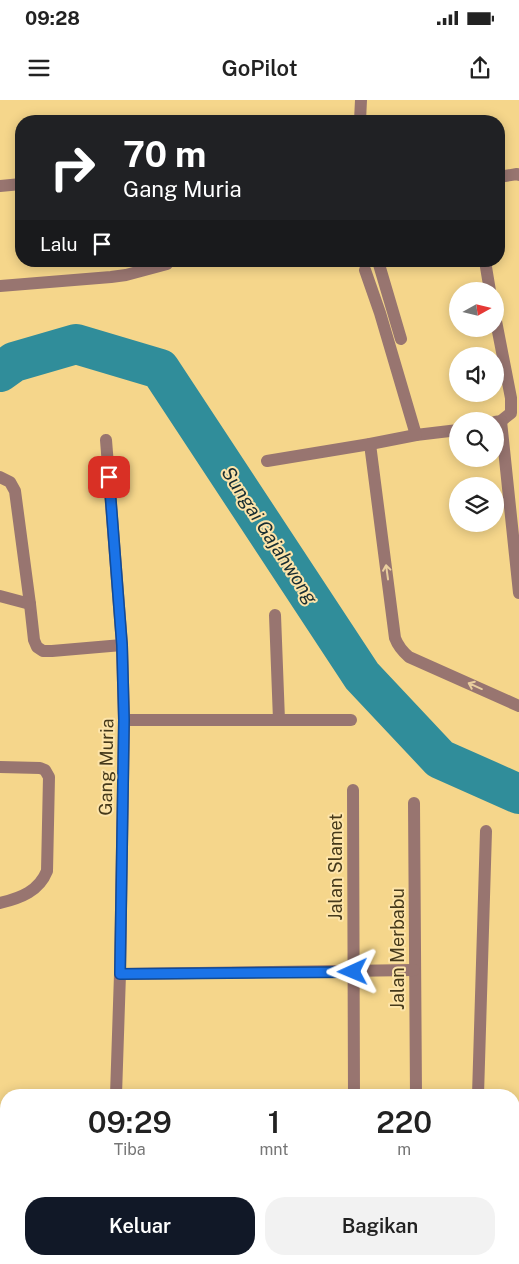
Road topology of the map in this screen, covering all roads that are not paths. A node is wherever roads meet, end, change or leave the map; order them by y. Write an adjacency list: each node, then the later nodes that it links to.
1 (361, 100): 2 (street)
2 (358, 115)
3 (519, 174): 4 (street)
4 (505, 176)
5 (15, 185): 6 (street)
6 (0, 186)
7 (142, 267): 12 (street)
8 (380, 267): 14 (street)
9 (486, 267): 11 (street)
10 (365, 270): 17 (street)
11 (488, 282)
12 (0, 286)
13 (499, 338): 15 (street)
14 (401, 339)
15 (506, 417): 22 (street)
16 (449, 431): 17 (street)
17 (416, 435): 19 (street)
18 (106, 440): 26 (street, Gang Muria)
19 (370, 444): 20 (street); 27 (street, one-way to 19)
20 (267, 461)
21 (0, 477): 24 (street)
22 (519, 593)
23 (0, 596): 24 (street)
24 (30, 604): 26 (street)
25 (276, 615): 29 (street)
26 (122, 645): 28 (street, Gang Muria)
27 (519, 706)
28 (124, 720): 29 (street); 38 (street, Gang Muria)
29 (279, 720): 30 (street)
30 (351, 720)
31 (0, 767): 35 (street)
32 (353, 790): 37 (street, Jalan Slamet)
33 (414, 804): 36 (street, Jalan Merbabu)
34 (486, 831): 42 (street)
35 (0, 902)
36 (414, 970): 37 (street); 41 (street, Jalan Merbabu)
37 (353, 972): 38 (street); 40 (street, Jalan Slamet)
38 (120, 974): 39 (street, Gang Muria)
39 (116, 1089)
40 (354, 1089)
41 (416, 1089)
42 (478, 1089)

